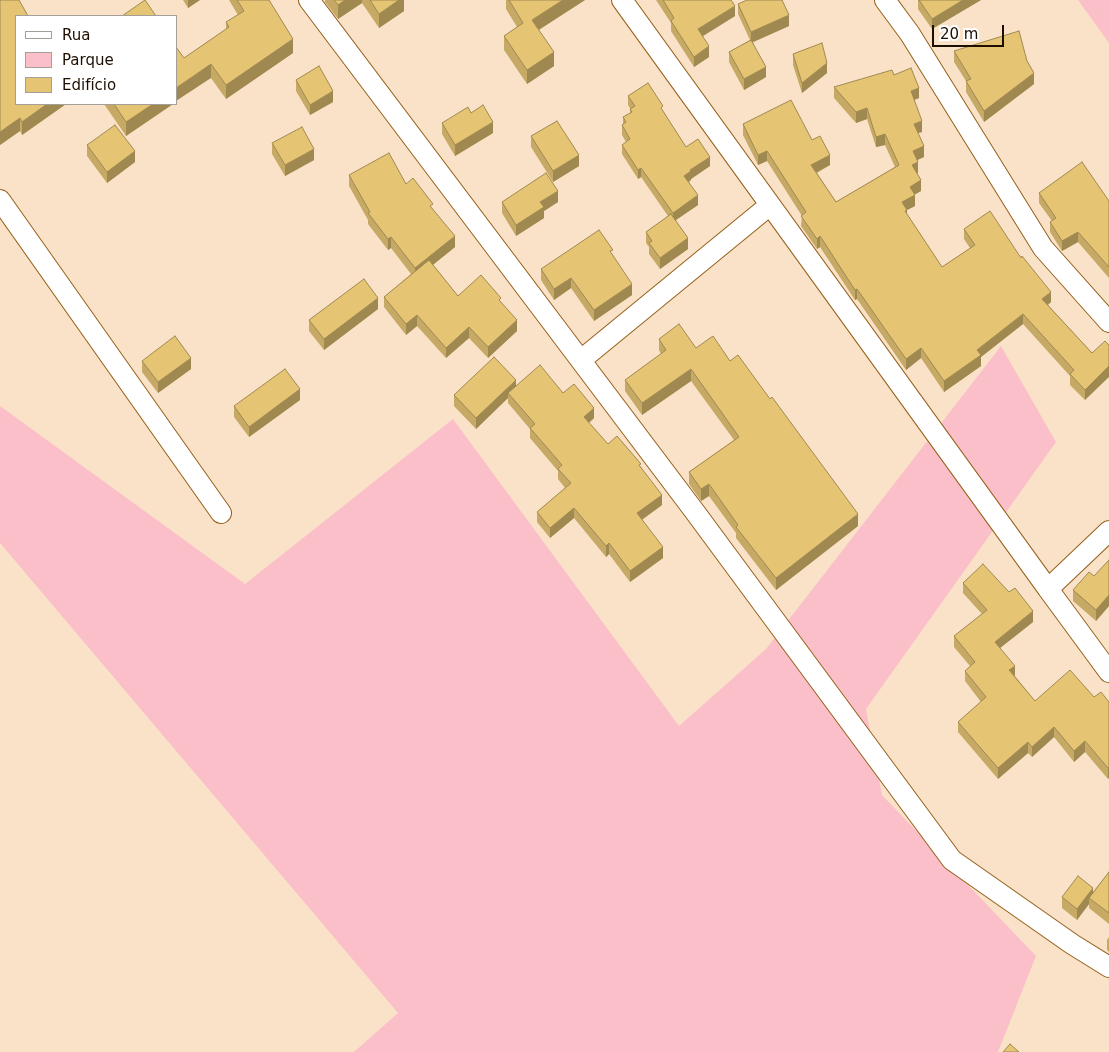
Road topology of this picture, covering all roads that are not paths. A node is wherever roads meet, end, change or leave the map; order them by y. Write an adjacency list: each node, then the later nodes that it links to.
1 (309, 0): 7 (street)
2 (622, 0): 5 (street)
3 (885, 0): 6 (street)
4 (0, 200): 8 (street)
5 (770, 205): 7 (street); 10 (street)
6 (1109, 322)
7 (581, 360): 12 (street)
8 (220, 513)
9 (1109, 530): 10 (street)
10 (1048, 589): 11 (street)
11 (1109, 672)
12 (1109, 967)

